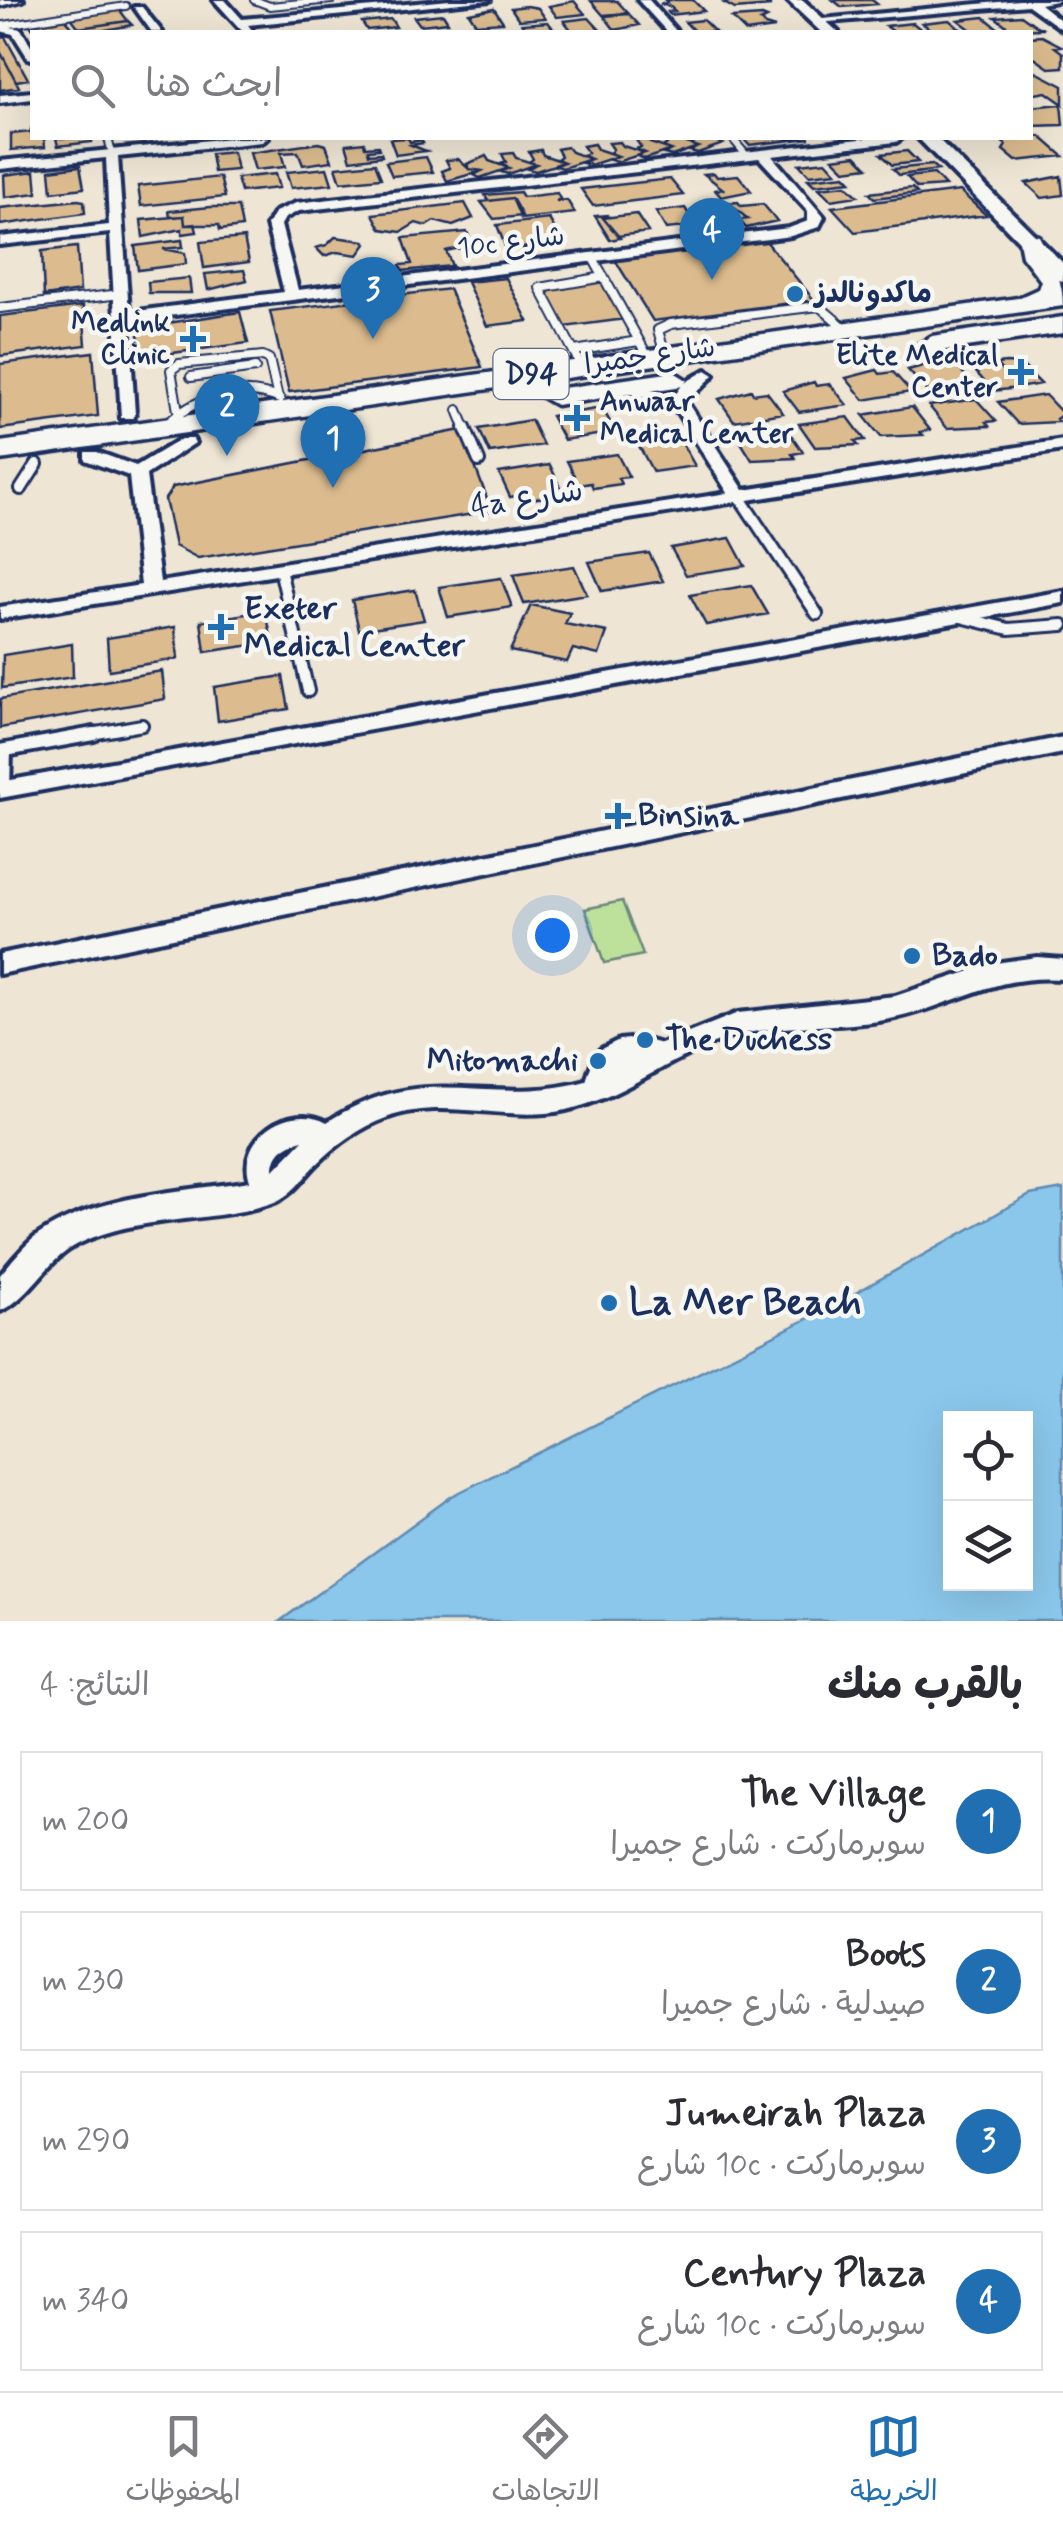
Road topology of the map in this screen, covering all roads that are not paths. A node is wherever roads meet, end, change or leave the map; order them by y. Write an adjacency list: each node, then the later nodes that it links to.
1 (18, 0): 11 (street)
2 (220, 0): 16 (street)
3 (254, 0): 9 (lane)
4 (332, 0): 9 (lane)
5 (485, 0): 10 (street)
6 (644, 0): 21 (street)
7 (794, 0): 15 (street)
8 (1056, 0): 12 (street)
9 (316, 2): 14 (lane)
10 (432, 2): 14 (street)
11 (0, 3)
12 (1031, 3): 15 (street); 18 (street)
13 (132, 7): 17 (lane); 19 (street)
14 (324, 14): 16 (street)
15 (816, 20): 22 (street)
16 (240, 22): 20 (street)
17 (1, 24): 23 (street)
18 (1063, 27)
19 (155, 30)
20 (247, 30)
21 (670, 30)
22 (828, 30)
23 (30, 52)
24 (30, 96): 25 (street)
25 (0, 99)
26 (735, 140): 31 (lane)
27 (879, 140): 31 (street)
28 (933, 140): 35 (street); 36 (street)
29 (195, 141): 30 (street)
30 (110, 146): 32 (street); 33 (street)
31 (755, 155): 37 (street, 10c شارع); 41 (street)
32 (0, 165)
33 (116, 228): 34 (street); 40 (street)
34 (0, 241)
35 (1032, 241): 38 (street); 46 (main road)
36 (1063, 251)
37 (593, 258): 39 (lane); 41 (street, 10c شارع)
38 (1063, 274)
39 (604, 277): 49 (lane); 52 (lane)
40 (120, 294): 43 (lane); 45 (street)
41 (292, 296): 45 (street, 10c شارع)
42 (1063, 299): 46 (main road, شارع جميرا / D94)
43 (0, 308)
44 (1063, 312): 50 (main road)
45 (123, 316): 63 (street)
46 (1024, 318): 47 (main road, شارع جميرا / D94); 48 (main road); 49 (main road, شارع جميرا / D94); 50 (main road, شارع جميرا / D94)
47 (1063, 325)
48 (1063, 333)
49 (651, 351): 52 (main road, شارع جميرا / D94)
50 (869, 352): 55 (main road, شارع جميرا / D94)
51 (252, 355): 53 (lane); 54 (lane); 61 (lane)
52 (578, 359): 61 (main road, شارع جميرا / D94)
53 (187, 363): 56 (lane); 64 (lane)
54 (254, 368): 56 (lane); 58 (lane)
55 (706, 375): 57 (main road, شارع جميرا / D94); 60 (street)
56 (191, 377): 59 (lane)
57 (613, 389): 60 (street); 62 (main road, شارع جميرا / D94)
58 (259, 392): 59 (lane); 61 (lane)
59 (197, 400): 64 (lane)
60 (679, 402): 72 (street)
61 (284, 403): 64 (main road, شارع جميرا / D94)
62 (458, 410): 65 (main road, شارع جميرا / D94); 69 (lane)
63 (127, 414): 64 (street); 67 (street)
64 (170, 419): 67 (main road, شارع جميرا / D94)
65 (187, 443): 67 (main road, شارع جميرا / D94); 70 (street)
66 (1063, 445): 72 (street, 4a شارع)
67 (86, 448): 68 (main road, شارع جميرا / D94); 70 (street); 71 (main road, شارع جميرا / D94)
68 (0, 450)
69 (479, 462)
70 (137, 473): 74 (street)
71 (10, 479)
72 (738, 496): 73 (street, 4a شارع); 77 (lane)
73 (280, 569): 74 (street, 4a شارع); 80 (lane)
74 (151, 590): 76 (street, 4a شارع)
75 (1063, 597): 78 (street)
76 (0, 613)
77 (817, 614)
78 (957, 616): 79 (lane); 84 (street)
79 (1063, 624)
80 (308, 691)
81 (142, 724): 83 (lane)
82 (1063, 745): 85 (street)
83 (2, 750): 84 (lane)
84 (2, 790)
85 (0, 964)
86 (1063, 970): 87 (street)
87 (0, 1296)

